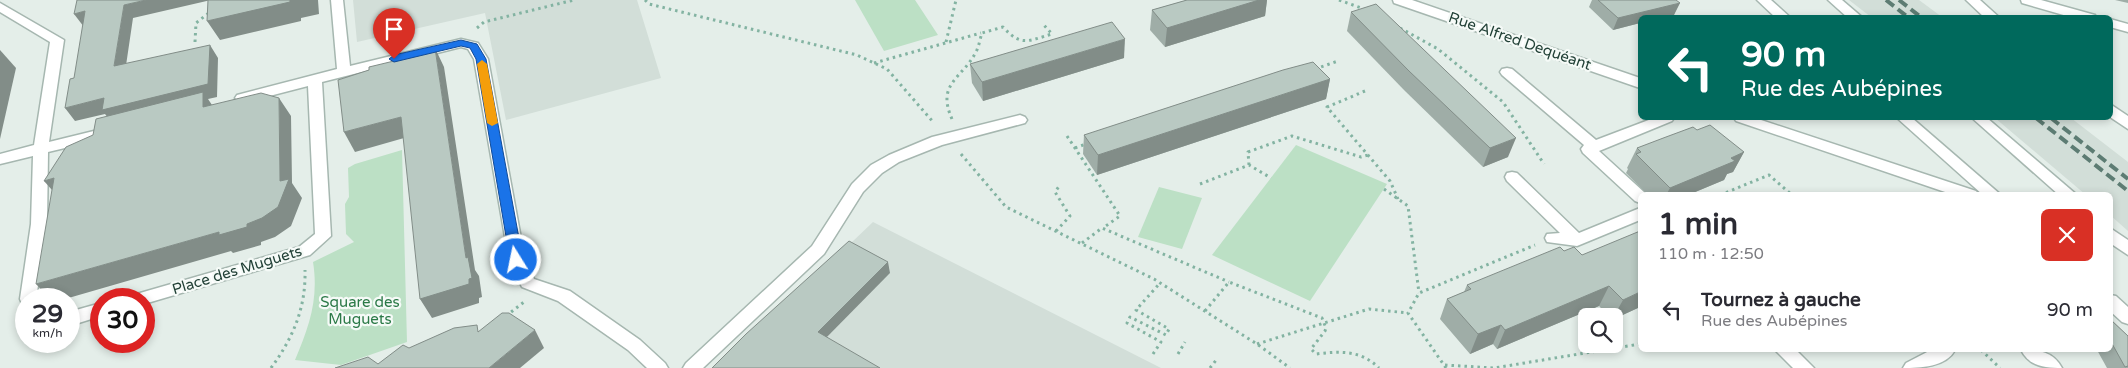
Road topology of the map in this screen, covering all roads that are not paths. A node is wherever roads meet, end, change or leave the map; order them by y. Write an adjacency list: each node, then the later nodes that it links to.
1 (338, 0): 14 (street)
2 (1400, 0): 17 (street, Rue Alfred Dequéant)
3 (1763, 0): 8 (street)
4 (1834, 0): 9 (street)
5 (1972, 0): 10 (street)
6 (2027, 0): 11 (street)
7 (0, 7): 28 (street)
8 (1781, 15)
9 (1853, 15)
10 (1990, 15)
11 (2080, 15)
12 (2113, 24): 13 (street)
13 (2128, 28)
14 (344, 72): 16 (street); 47 (street)
15 (1507, 72): 27 (street)
16 (315, 79): 18 (street); 41 (street, Place des Muguets)
17 (1638, 82)
18 (227, 102)
19 (2113, 112): 25 (street)
20 (1020, 120): 48 (street)
21 (1662, 120): 27 (street)
22 (1747, 120): 31 (street)
23 (1906, 120): 32 (street)
24 (1981, 120): 33 (street)
25 (2128, 124)
26 (120, 130): 28 (street)
27 (1595, 147): 34 (street)
28 (41, 149): 29 (street); 40 (street)
29 (0, 159)
30 (1512, 177): 38 (street)
31 (1962, 192)
32 (1990, 192)
33 (2065, 192)
34 (1638, 195)
35 (1638, 215): 38 (street)
36 (2113, 236): 39 (street)
37 (1552, 238): 38 (street)
38 (1578, 240)
39 (2128, 249)
40 (30, 288)
41 (155, 295)
42 (2113, 303): 43 (street)
43 (2128, 317)
44 (1786, 352): 49 (street)
45 (1942, 352): 50 (street)
46 (2033, 352): 51 (street)
47 (659, 368)
48 (692, 368)
49 (1805, 368)
50 (1912, 368)
51 (2053, 368)

